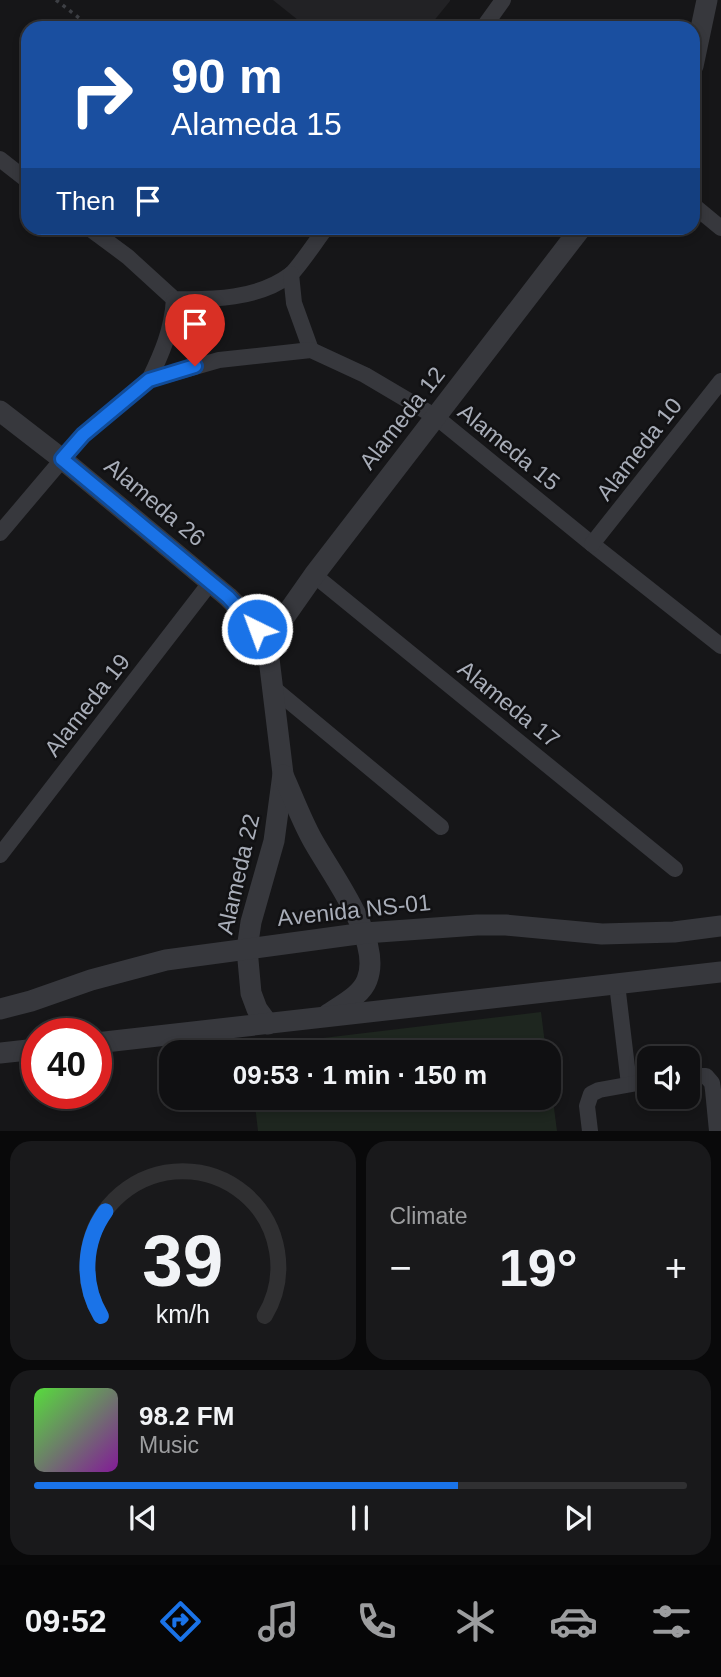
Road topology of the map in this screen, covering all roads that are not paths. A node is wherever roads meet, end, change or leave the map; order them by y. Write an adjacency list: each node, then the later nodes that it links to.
1 (503, 0): 3 (street)
2 (707, 0): 4 (street)
3 (488, 21)
4 (700, 33)
5 (1, 162): 6 (street)
6 (21, 176)
7 (700, 211): 8 (street)
8 (721, 228)
9 (98, 235): 13 (street)
10 (321, 235): 12 (street)
11 (573, 235): 18 (street, Alameda 12)
12 (291, 274): 13 (street); 14 (street)
13 (174, 299): 15 (street)
14 (311, 350): 15 (street); 18 (street, Alameda 15)
15 (149, 380): 19 (street)
16 (721, 381): 21 (street, Alameda 10)
17 (0, 411): 19 (street, Alameda 26)
18 (436, 417): 21 (street, Alameda 15); 22 (street, Alameda 12)
19 (62, 459): 20 (street); 23 (street, Alameda 26)
20 (0, 533)
21 (592, 544): 25 (street, Alameda 15)
22 (314, 575): 24 (street, Alameda 12); 30 (street, Alameda 17)
23 (210, 583): 24 (street, Alameda 26); 29 (street, Alameda 19)
24 (267, 642): 26 (street, Alameda 22)
25 (721, 646)
26 (272, 687): 27 (street, Alameda 22); 28 (street)
27 (283, 774): 32 (street, Alameda 22); 33 (street, Alameda 22)
28 (441, 827)
29 (0, 855)
30 (675, 869)
31 (721, 926): 32 (street, Avenida NS-01)
32 (365, 933): 33 (street, Avenida NS-01); 37 (street, Alameda 22)
33 (247, 949): 36 (street, Avenida NS-01); 38 (street, Alameda 22)
34 (721, 972): 35 (street)
35 (617, 985): 37 (street); 44 (street)
36 (0, 1009)
37 (324, 1017): 38 (street)
38 (268, 1024): 39 (street)
39 (112, 1041)
40 (21, 1051): 41 (street)
41 (0, 1053)
42 (700, 1076): 46 (street)
43 (637, 1083): 44 (street)
44 (629, 1084): 45 (street)
45 (590, 1131)
46 (717, 1131)

